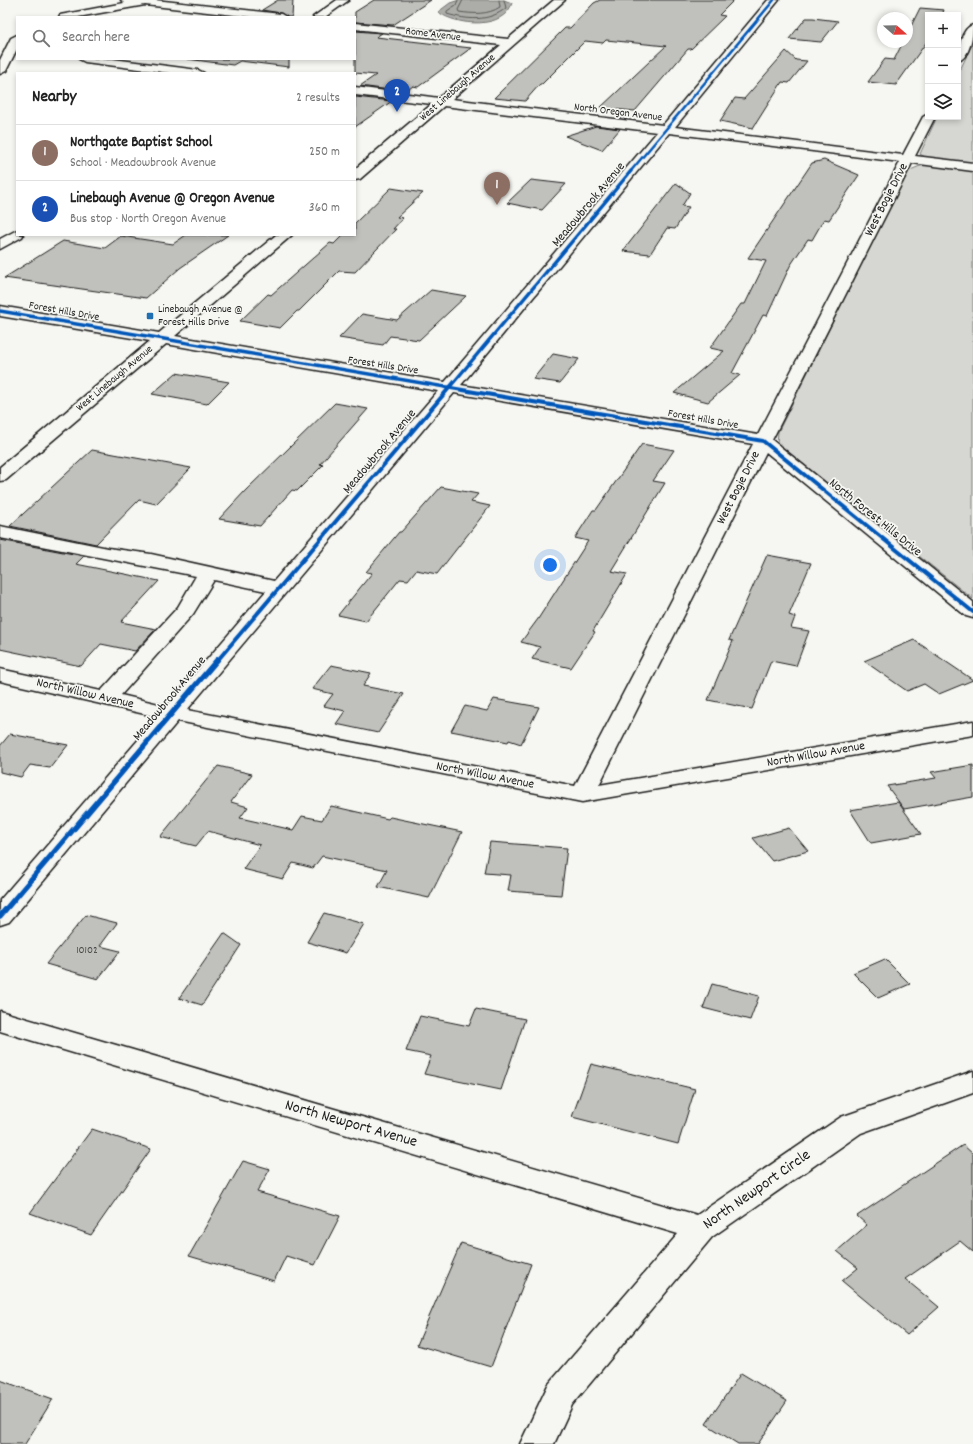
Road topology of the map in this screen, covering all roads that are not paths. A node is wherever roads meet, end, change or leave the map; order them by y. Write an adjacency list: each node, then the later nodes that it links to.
1 (126, 0): 6 (street)
2 (231, 0): 7 (street)
3 (344, 0): 10 (street)
4 (560, 0): 13 (street, West Linebaugh Avenue)
5 (774, 0): 22 (street, Meadowbrook Avenue)
6 (145, 2): 7 (street); 8 (street)
7 (215, 10): 9 (street)
8 (68, 16)
9 (272, 16)
10 (320, 16)
11 (356, 26): 13 (street, Rome Avenue)
12 (973, 28): 15 (street)
13 (510, 44): 20 (street, West Linebaugh Avenue)
14 (13, 50): 17 (street)
15 (961, 52)
16 (93, 60): 18 (street)
17 (0, 71)
18 (190, 72)
19 (356, 91): 20 (street, North Oregon Avenue)
20 (443, 102): 22 (street, North Oregon Avenue); 25 (street, West Linebaugh Avenue)
21 (928, 120): 23 (street, West Bogie Drive)
22 (667, 129): 23 (street, North Oregon Avenue); 31 (street, Meadowbrook Avenue)
23 (908, 160): 24 (street, North Oregon Avenue); 32 (street, West Bogie Drive)
24 (973, 167)
25 (356, 175)
26 (16, 235): 28 (street)
27 (284, 236): 30 (street, West Linebaugh Avenue)
28 (0, 245)
29 (0, 311): 30 (street, Forest Hills Drive)
30 (162, 339): 31 (street, Forest Hills Drive); 33 (street, West Linebaugh Avenue)
31 (450, 387): 32 (street, Forest Hills Drive); 36 (street, Meadowbrook Avenue)
32 (763, 441): 37 (street, North Forest Hills Drive); 42 (street, West Bogie Drive)
33 (4, 468)
34 (0, 532): 35 (street)
35 (208, 573): 36 (street); 39 (street)
36 (279, 588): 40 (street, Meadowbrook Avenue)
37 (973, 612)
38 (0, 675): 39 (street, North Willow Avenue)
39 (106, 699): 40 (street, North Willow Avenue)
40 (171, 713): 42 (street, North Willow Avenue); 43 (street, Meadowbrook Avenue)
41 (973, 728): 42 (street, North Willow Avenue)
42 (582, 795)
43 (0, 916)
44 (0, 1021): 46 (street, North Newport Avenue)
45 (973, 1082): 46 (street, North Newport Circle)
46 (701, 1228): 47 (street, North Newport Circle)
47 (537, 1444)

